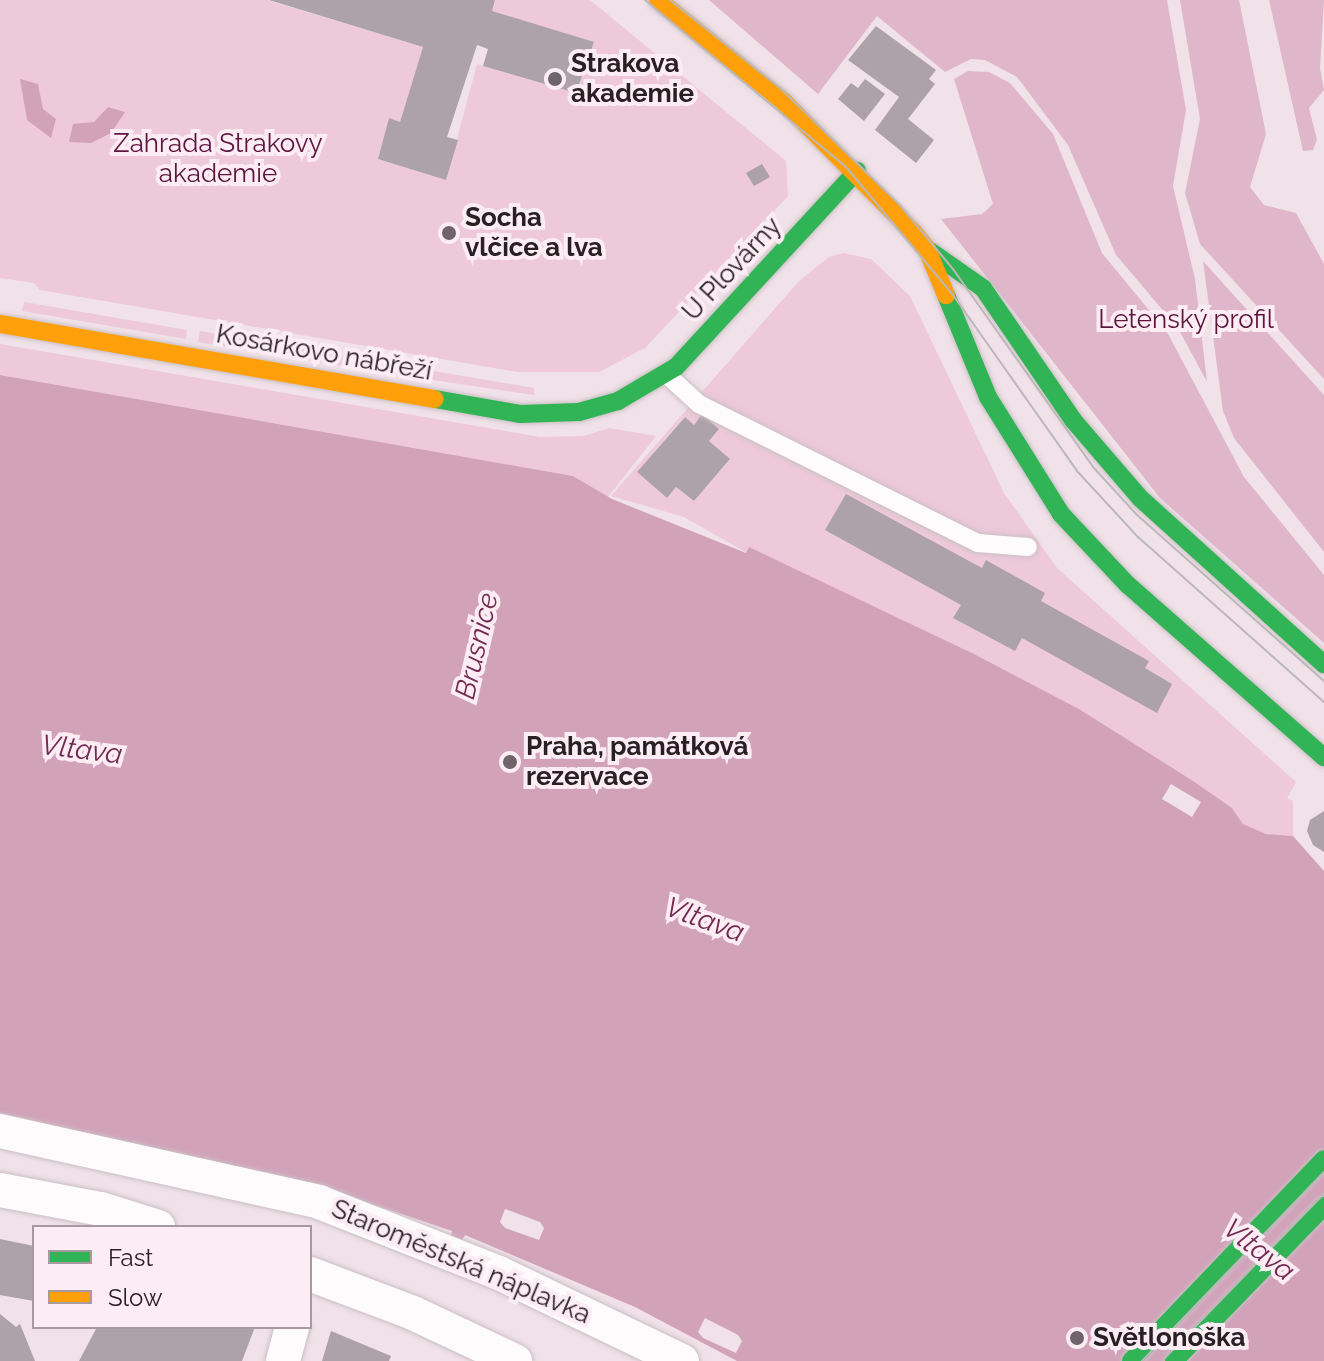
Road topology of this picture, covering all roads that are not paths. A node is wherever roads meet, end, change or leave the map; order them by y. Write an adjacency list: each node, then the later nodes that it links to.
1 (658, 0): 2 (street)
2 (857, 171): 3 (street); 6 (street, U Plovárny)
3 (927, 249): 4 (street); 10 (street)
4 (952, 310): 8 (street); 11 (street)
5 (0, 324): 7 (street, Kosárkovo nábřeží)
6 (666, 374): 7 (street, U Plovárny); 9 (lane)
7 (636, 392)
8 (1055, 468)
9 (1028, 547)
10 (1324, 664)
11 (1324, 757)
12 (0, 1131): 21 (street, Staroměstská náplavka)
13 (1324, 1159): 22 (street)
14 (0, 1190): 16 (street)
15 (1324, 1206): 23 (street)
16 (152, 1225)
17 (312, 1275): 20 (street)
18 (291, 1329): 19 (street)
19 (283, 1361)
20 (515, 1361)
21 (682, 1361)
22 (1131, 1361)
23 (1174, 1361)

